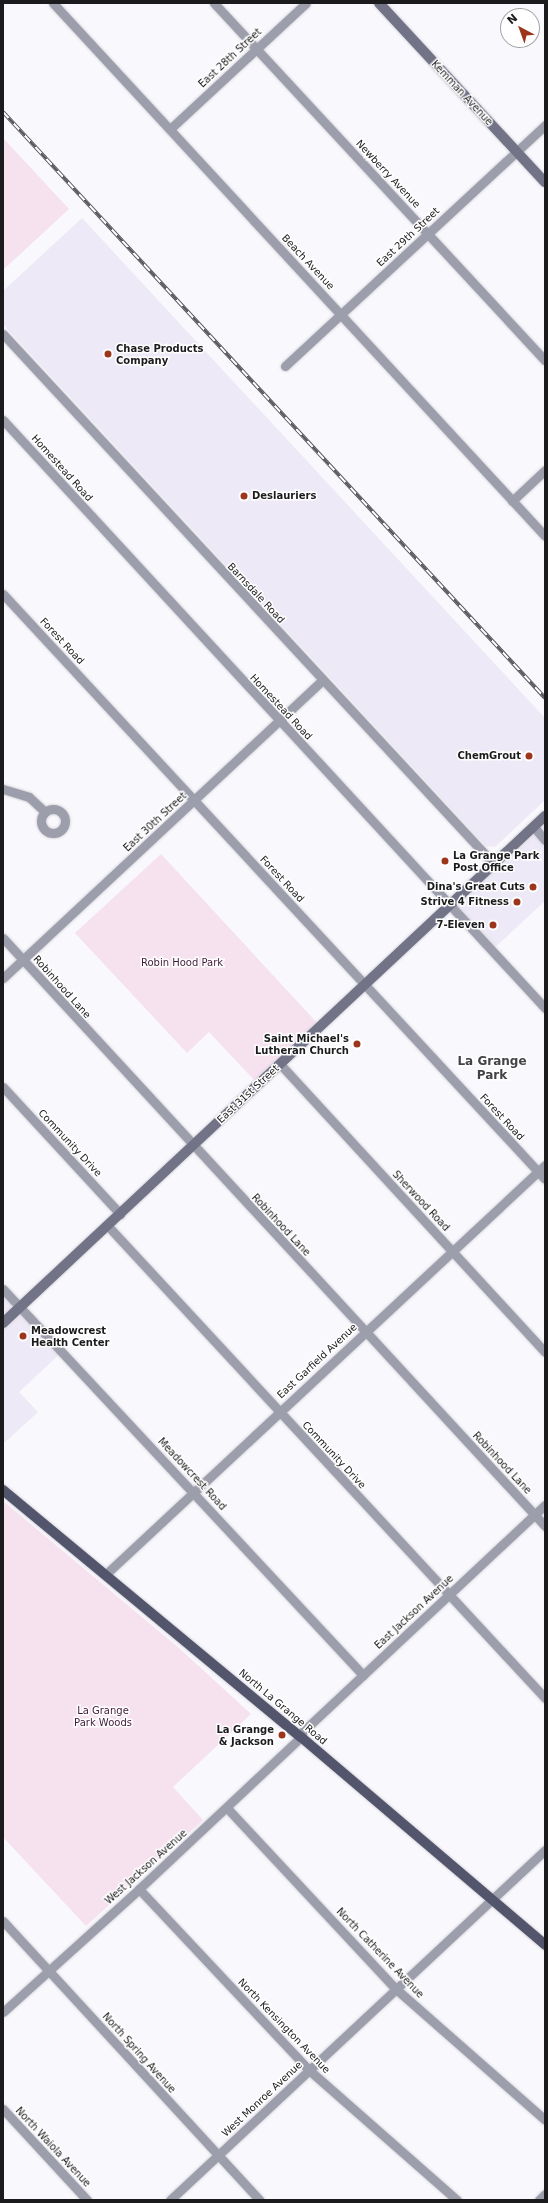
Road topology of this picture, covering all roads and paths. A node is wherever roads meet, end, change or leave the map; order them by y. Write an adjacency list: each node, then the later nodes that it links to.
1 (53, 3): 7 (street, Beach Avenue)
2 (214, 3): 5 (street, Newberry Avenue)
3 (306, 3): 5 (street, East 28th Street)
4 (379, 3): 8 (main road, Kemman Avenue)
5 (257, 49): 7 (street, East 28th Street); 10 (street, Newberry Avenue)
6 (545, 125): 8 (street, East 29th Street)
7 (170, 129): 11 (street, Beach Avenue)
8 (516, 151): 9 (main road, Kemman Avenue); 10 (street, East 29th Street)
9 (545, 182)
10 (428, 233): 11 (street, East 29th Street); 13 (street, Newberry Avenue)
11 (342, 315): 14 (street, East 29th Street); 17 (street, Beach Avenue)
12 (3, 334): 20 (street, Barnsdale Road)
13 (545, 360)
14 (285, 366)
15 (3, 420): 21 (street, Homestead Road)
16 (545, 470): 17 (street)
17 (512, 501): 18 (street, Beach Avenue)
18 (545, 536)
19 (3, 594): 23 (street, Forest Road)
20 (322, 681): 21 (street, East 30th Street); 28 (street, Barnsdale Road)
21 (279, 721): 23 (street, East 30th Street); 29 (street, Homestead Road)
22 (3, 789): 24 (street)
23 (194, 800): 31 (street, East 30th Street); 33 (street, Forest Road)
24 (45, 812)
25 (545, 816): 26 (main road, East 31st Street)
26 (534, 827): 27 (street); 28 (main road, East 31st Street)
27 (545, 840)
28 (494, 864): 29 (main road, East 31st Street)
29 (450, 905): 33 (main road, East 31st Street); 34 (street, Homestead Road)
30 (3, 938): 31 (street, Robinhood Lane)
31 (22, 960): 32 (street, East 30th Street); 37 (street, Robinhood Lane)
32 (3, 978)
33 (365, 985): 35 (main road, East 31st Street); 39 (street, Forest Road)
34 (545, 1008)
35 (280, 1064): 37 (main road, East 31st Street); 43 (street, Sherwood Road)
36 (3, 1087): 41 (street, Community Drive)
37 (193, 1145): 41 (main road, East 31st Street); 47 (street, Robinhood Lane)
38 (545, 1165): 39 (street, East Garfield Avenue)
39 (538, 1171): 40 (street, Forest Road); 43 (street, East Garfield Avenue)
40 (545, 1179)
41 (120, 1214): 42 (main road, East 31st Street)
42 (107, 1225): 45 (main road, East 31st Street); 49 (street, Community Drive)
43 (452, 1251): 47 (street, East Garfield Avenue); 48 (street, Sherwood Road)
44 (3, 1289): 45 (street, Meadowcrest Road)
45 (19, 1307): 46 (main road, East 31st Street); 51 (street, Meadowcrest Road)
46 (3, 1323)
47 (365, 1331): 49 (street, East Garfield Avenue); 53 (street, Robinhood Lane)
48 (545, 1352)
49 (279, 1411): 51 (street, East Garfield Avenue); 56 (street, Community Drive)
50 (3, 1490): 55 (main road, North La Grange Road)
51 (194, 1492): 55 (street, East Garfield Avenue); 57 (street, Meadowcrest Road)
52 (545, 1505): 53 (street, East Jackson Avenue)
53 (535, 1515): 54 (street, Robinhood Lane); 56 (street, East Jackson Avenue)
54 (545, 1526)
55 (106, 1574): 59 (main road, North La Grange Road)
56 (449, 1595): 57 (street, East Jackson Avenue); 58 (street, Community Drive)
57 (363, 1675): 59 (street, East Jackson Avenue)
58 (545, 1698)
59 (300, 1736): 60 (street, West Jackson Avenue); 63 (main road, North La Grange Road)
60 (227, 1808): 62 (street, West Jackson Avenue); 67 (street, North Catherine Avenue)
61 (545, 1850): 63 (street, West Monroe Avenue)
62 (139, 1889): 66 (street, West Jackson Avenue); 69 (street, North Kensington Avenue)
63 (492, 1900): 65 (main road, North La Grange Road); 67 (street, West Monroe Avenue)
64 (3, 1921): 66 (street, North Spring Avenue)
65 (545, 1945)
66 (48, 1970): 68 (street, West Jackson Avenue); 72 (street, North Spring Avenue)
67 (396, 1989): 69 (street, West Monroe Avenue); 71 (street, North Catherine Avenue)
68 (3, 2012)
69 (309, 2070): 72 (street, West Monroe Avenue); 77 (street, North Kensington Avenue)
70 (3, 2109): 74 (street, North Waiola Avenue)
71 (545, 2120)
72 (218, 2156): 75 (street, West Monroe Avenue); 76 (street, North Spring Avenue)
73 (545, 2194): 78 (street)
74 (87, 2200)
75 (170, 2200)
76 (260, 2200)
77 (457, 2200)
78 (539, 2200)

